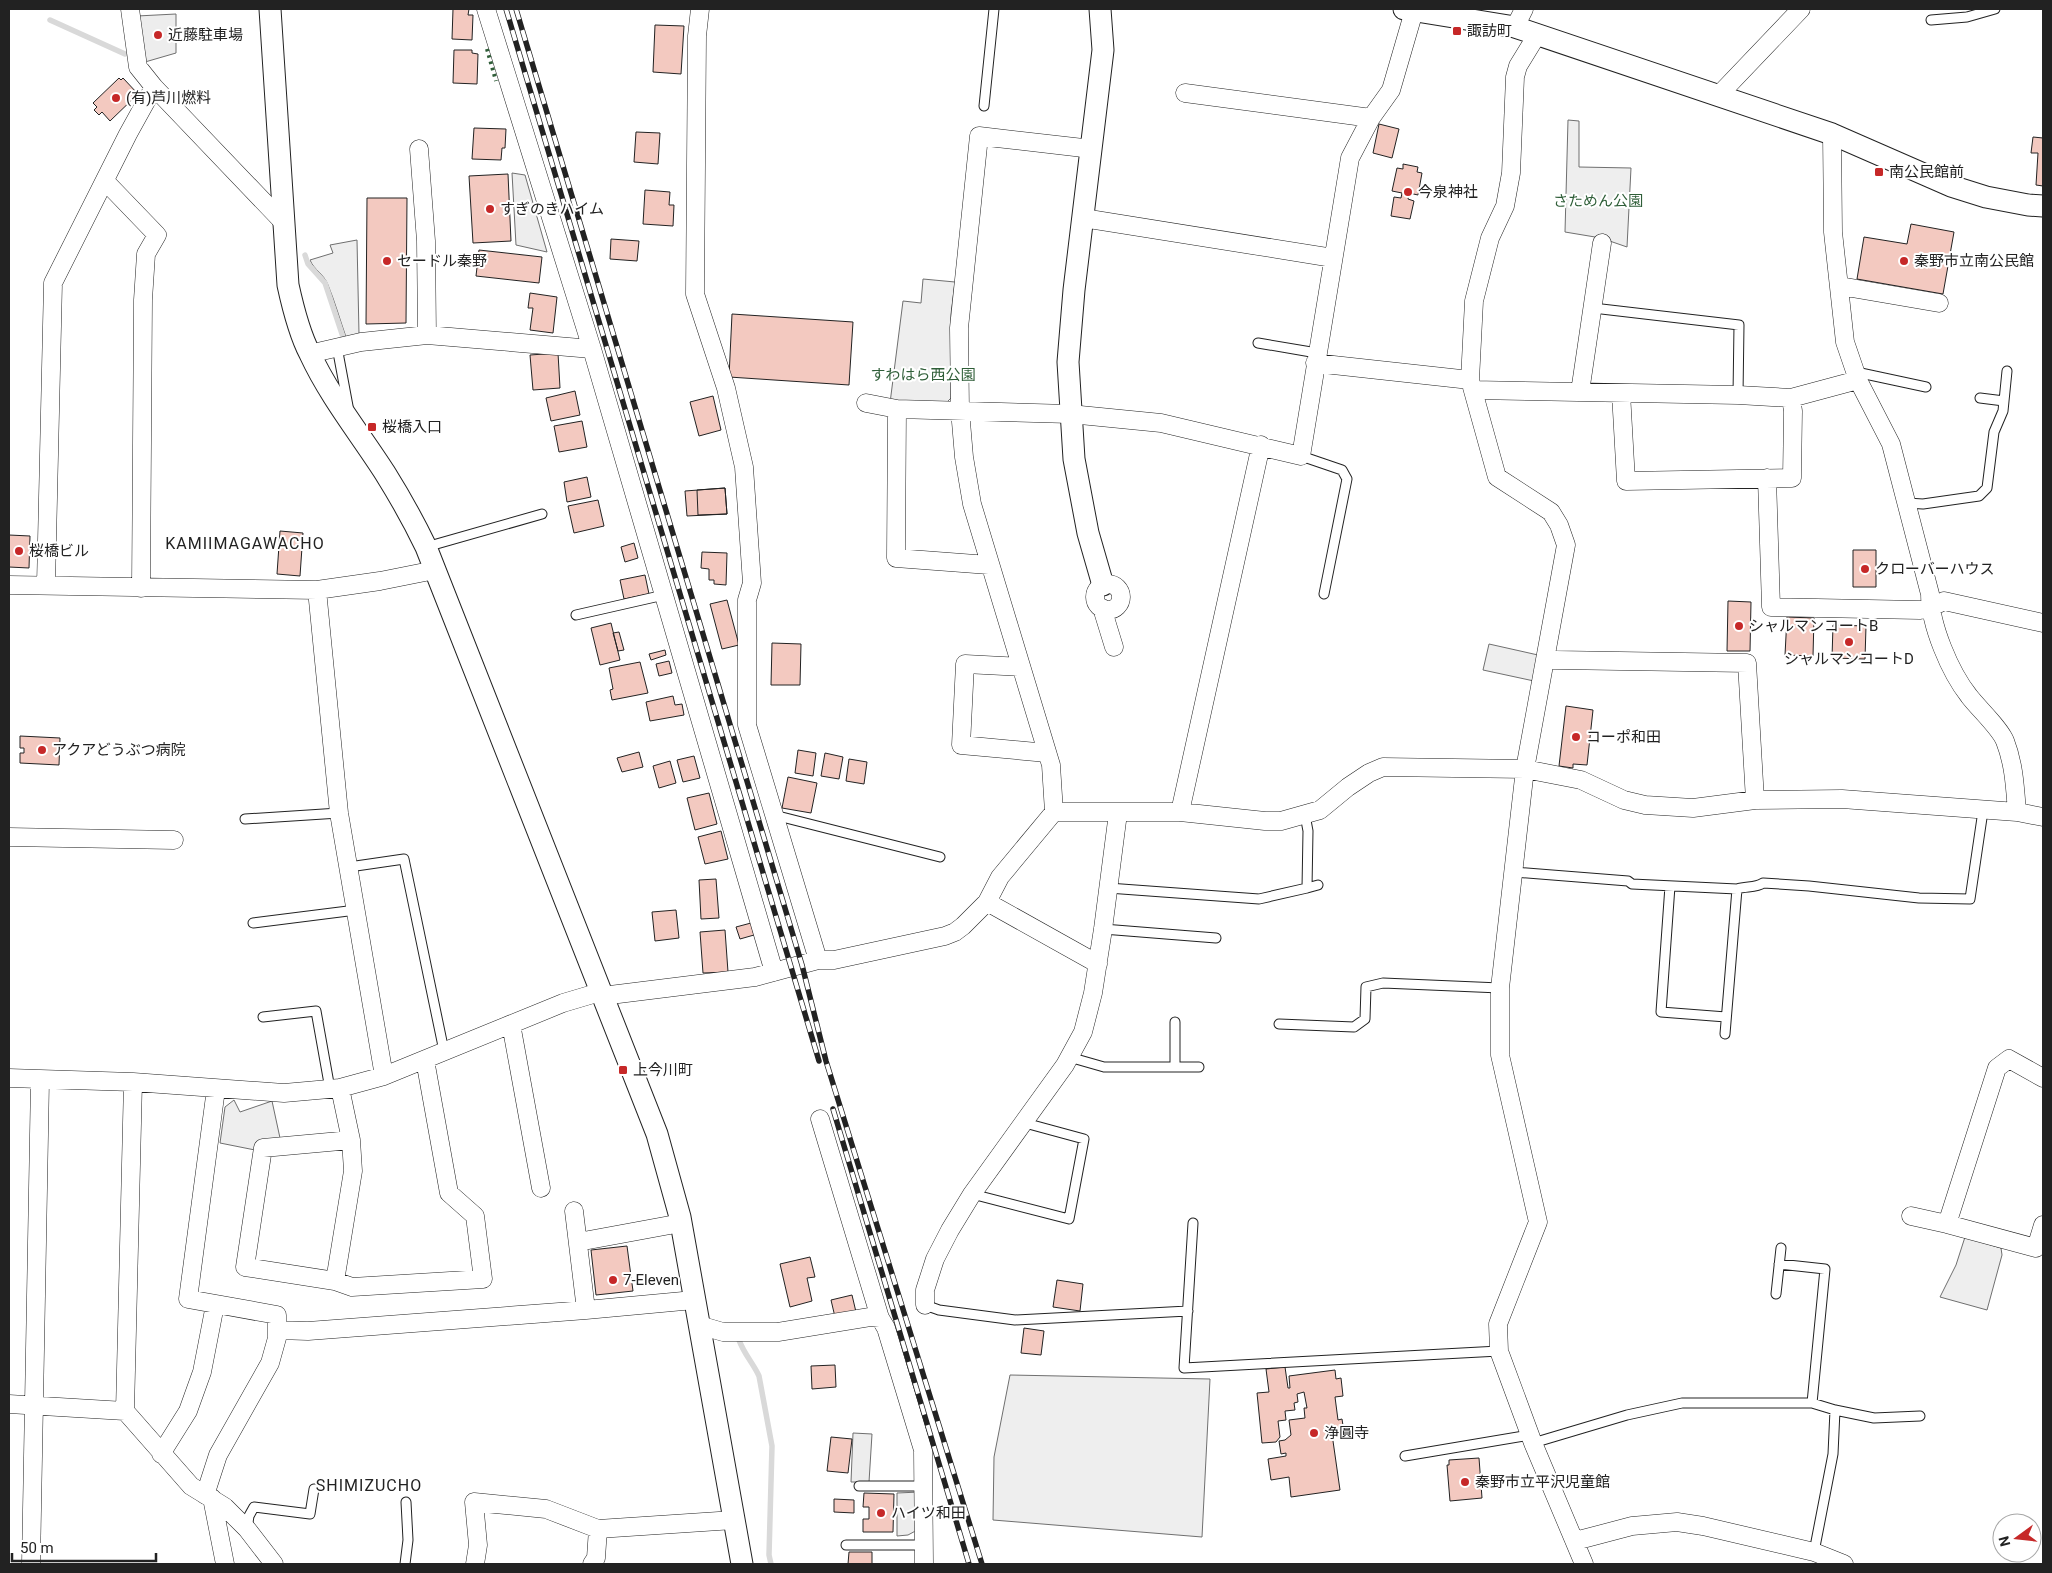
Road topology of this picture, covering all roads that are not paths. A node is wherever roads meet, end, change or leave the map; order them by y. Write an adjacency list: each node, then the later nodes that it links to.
1 (130, 9): 13 (street)
2 (270, 9): 24 (street)
3 (486, 9): 33 (street)
4 (700, 9): 82 (street)
5 (994, 9): 16 (lane)
6 (1100, 9): 20 (street)
7 (1801, 9): 15 (street)
8 (1995, 9): 11 (lane)
9 (1409, 10): 10 (street); 17 (street)
10 (1520, 18): 12 (street)
11 (1931, 20)
12 (1537, 35): 15 (street); 38 (street)
13 (154, 87): 21 (street); 24 (street)
14 (1185, 93): 17 (street)
15 (1718, 96): 18 (street)
16 (984, 106)
17 (1371, 118): 26 (street)
18 (1832, 134): 22 (street); 27 (street)
19 (419, 149): 30 (street)
20 (1092, 149): 23 (street); 48 (street)
21 (105, 180): 59 (street); 62 (street)
22 (2043, 206)
23 (1083, 218): 26 (street); 49 (street)
24 (284, 223): 34 (street)
25 (1602, 243): 29 (street)
26 (1333, 258): 35 (street)
27 (1840, 286): 28 (street); 37 (street)
28 (1939, 303)
29 (1593, 308): 40 (street); 42 (lane)
30 (426, 335): 32 (street); 33 (street)
31 (1258, 343): 35 (lane)
32 (337, 347): 34 (street); 50 (lane)
33 (592, 350): 64 (street)
34 (309, 354): 50 (street)
35 (1316, 358): 38 (street); 52 (street)
36 (2007, 371): 45 (lane)
37 (1857, 376): 39 (lane); 43 (street); 54 (street)
38 (1471, 385): 40 (street); 73 (street)
39 (1926, 387)
40 (1580, 392): 41 (street)
41 (1621, 393): 42 (street); 53 (street)
42 (1738, 394): 43 (street)
43 (1791, 398): 53 (street)
44 (1980, 398): 45 (lane)
45 (2004, 401): 54 (lane)
46 (866, 403): 47 (street)
47 (897, 409): 48 (street); 57 (street)
48 (960, 410): 49 (street); 57 (street)
49 (1070, 414): 51 (street); 61 (street)
50 (350, 420): 56 (street)
51 (1261, 445): 52 (street); 77 (street)
52 (1301, 456): 65 (lane)
53 (1767, 478): 66 (street)
54 (1907, 503): 66 (street)
55 (542, 514): 56 (lane)
56 (426, 547): 58 (street)
57 (989, 565): 71 (street)
58 (435, 570): 63 (street); 104 (street)
59 (46, 584): 60 (street); 62 (street)
60 (9, 585)
61 (1103, 585): 69 (street)
62 (141, 588): 63 (street)
63 (316, 590): 80 (street)
64 (664, 594): 67 (lane); 102 (street)
65 (1324, 594)
66 (1930, 608): 68 (street); 78 (street)
67 (576, 615)
68 (2043, 623)
69 (1114, 647)
70 (1556, 660): 74 (street)
71 (1021, 667): 72 (street); 72 (street)
72 (1047, 753): 76 (street)
73 (1525, 770): 74 (street); 81 (street); 89 (street)
74 (1756, 800): 75 (street)
75 (1983, 811): 78 (street); 94 (lane)
76 (1054, 812): 79 (street); 95 (street)
77 (1180, 812): 79 (street); 81 (street)
78 (2017, 812): 83 (street)
79 (1118, 813): 92 (street)
80 (339, 814): 84 (lane); 88 (street)
81 (1305, 815): 93 (lane)
82 (774, 816): 87 (lane); 100 (street)
83 (2043, 817)
84 (245, 819)
85 (9, 837): 86 (street)
86 (174, 840)
87 (940, 857)
88 (349, 867): 96 (street); 111 (lane)
89 (1514, 872): 91 (lane); 103 (street)
90 (1318, 885): 93 (lane)
91 (1670, 886): 94 (lane); 106 (lane)
92 (1108, 888): 93 (lane); 98 (street)
93 (1307, 888)
94 (1737, 889): 106 (lane)
95 (986, 902): 100 (street); 101 (street)
96 (356, 910): 97 (lane); 116 (street)
97 (254, 923)
98 (1103, 929): 99 (lane); 101 (street)
99 (1216, 938)
100 (818, 960): 102 (street)
101 (1098, 964): 112 (street)
102 (774, 972): 104 (street)
103 (1500, 988): 109 (lane); 147 (street)
104 (601, 994): 108 (street); 130 (street)
105 (263, 1016): 122 (lane)
106 (1726, 1017): 110 (lane)
107 (1175, 1022): 114 (lane)
108 (511, 1024): 111 (street); 126 (street)
109 (1279, 1024)
110 (1725, 1034)
111 (444, 1051): 113 (street)
112 (1069, 1057): 114 (lane); 124 (street)
113 (425, 1060): 116 (street); 137 (street)
114 (1175, 1067): 115 (lane)
115 (1199, 1067)
116 (384, 1076): 122 (street)
117 (9, 1078): 119 (street)
118 (2043, 1078): 132 (street)
119 (40, 1080): 120 (street); 150 (street)
120 (133, 1082): 121 (street); 152 (street)
121 (216, 1089): 122 (street); 140 (street)
122 (335, 1089): 125 (street)
123 (820, 1119): 144 (street)
124 (1025, 1122): 127 (street); 127 (lane)
125 (351, 1140): 137 (street); 137 (street)
126 (541, 1188)
127 (972, 1194): 141 (street)
128 (574, 1211): 134 (street)
129 (1911, 1216): 132 (street)
130 (681, 1223): 134 (street); 139 (street)
131 (1193, 1223): 143 (lane)
132 (1947, 1224): 133 (street)
133 (2043, 1225)
134 (578, 1242): 142 (street)
135 (1781, 1248): 136 (lane)
136 (1779, 1264): 138 (lane); 148 (lane)
137 (335, 1281)
138 (1776, 1294)
139 (694, 1300): 142 (street); 145 (street)
140 (215, 1305): 146 (street); 155 (street)
141 (925, 1305): 143 (lane)
142 (586, 1310): 146 (street)
143 (1188, 1312): 147 (lane)
144 (880, 1318): 145 (street); 158 (street)
145 (699, 1325): 162 (street)
146 (277, 1330): 160 (street)
147 (1499, 1350): 154 (street)
148 (1812, 1403): 151 (lane); 154 (lane)
149 (9, 1404): 150 (street)
150 (33, 1405): 152 (street); 169 (street)
151 (1835, 1410): 153 (lane); 168 (lane)
152 (125, 1412): 155 (street)
153 (1920, 1416)
154 (1531, 1439): 156 (lane); 165 (street)
155 (161, 1454): 160 (street)
156 (1405, 1456)
157 (859, 1486): 158 (lane)
158 (924, 1486): 167 (street)
159 (314, 1489): 164 (lane)
160 (209, 1496): 164 (street); 170 (street)
161 (406, 1502): 172 (lane)
162 (734, 1520): 163 (street); 175 (street)
163 (598, 1529): 173 (street); 174 (street)
164 (247, 1530): 171 (street)
165 (1575, 1541): 168 (street); 177 (street)
166 (846, 1545): 167 (lane)
167 (924, 1546): 176 (street)
168 (1814, 1552): 178 (street)
169 (31, 1564)
170 (225, 1564)
171 (274, 1564)
172 (405, 1564)
173 (475, 1564)
174 (592, 1564)
175 (742, 1564)
176 (924, 1564)
177 (1584, 1564)
178 (1844, 1564)

